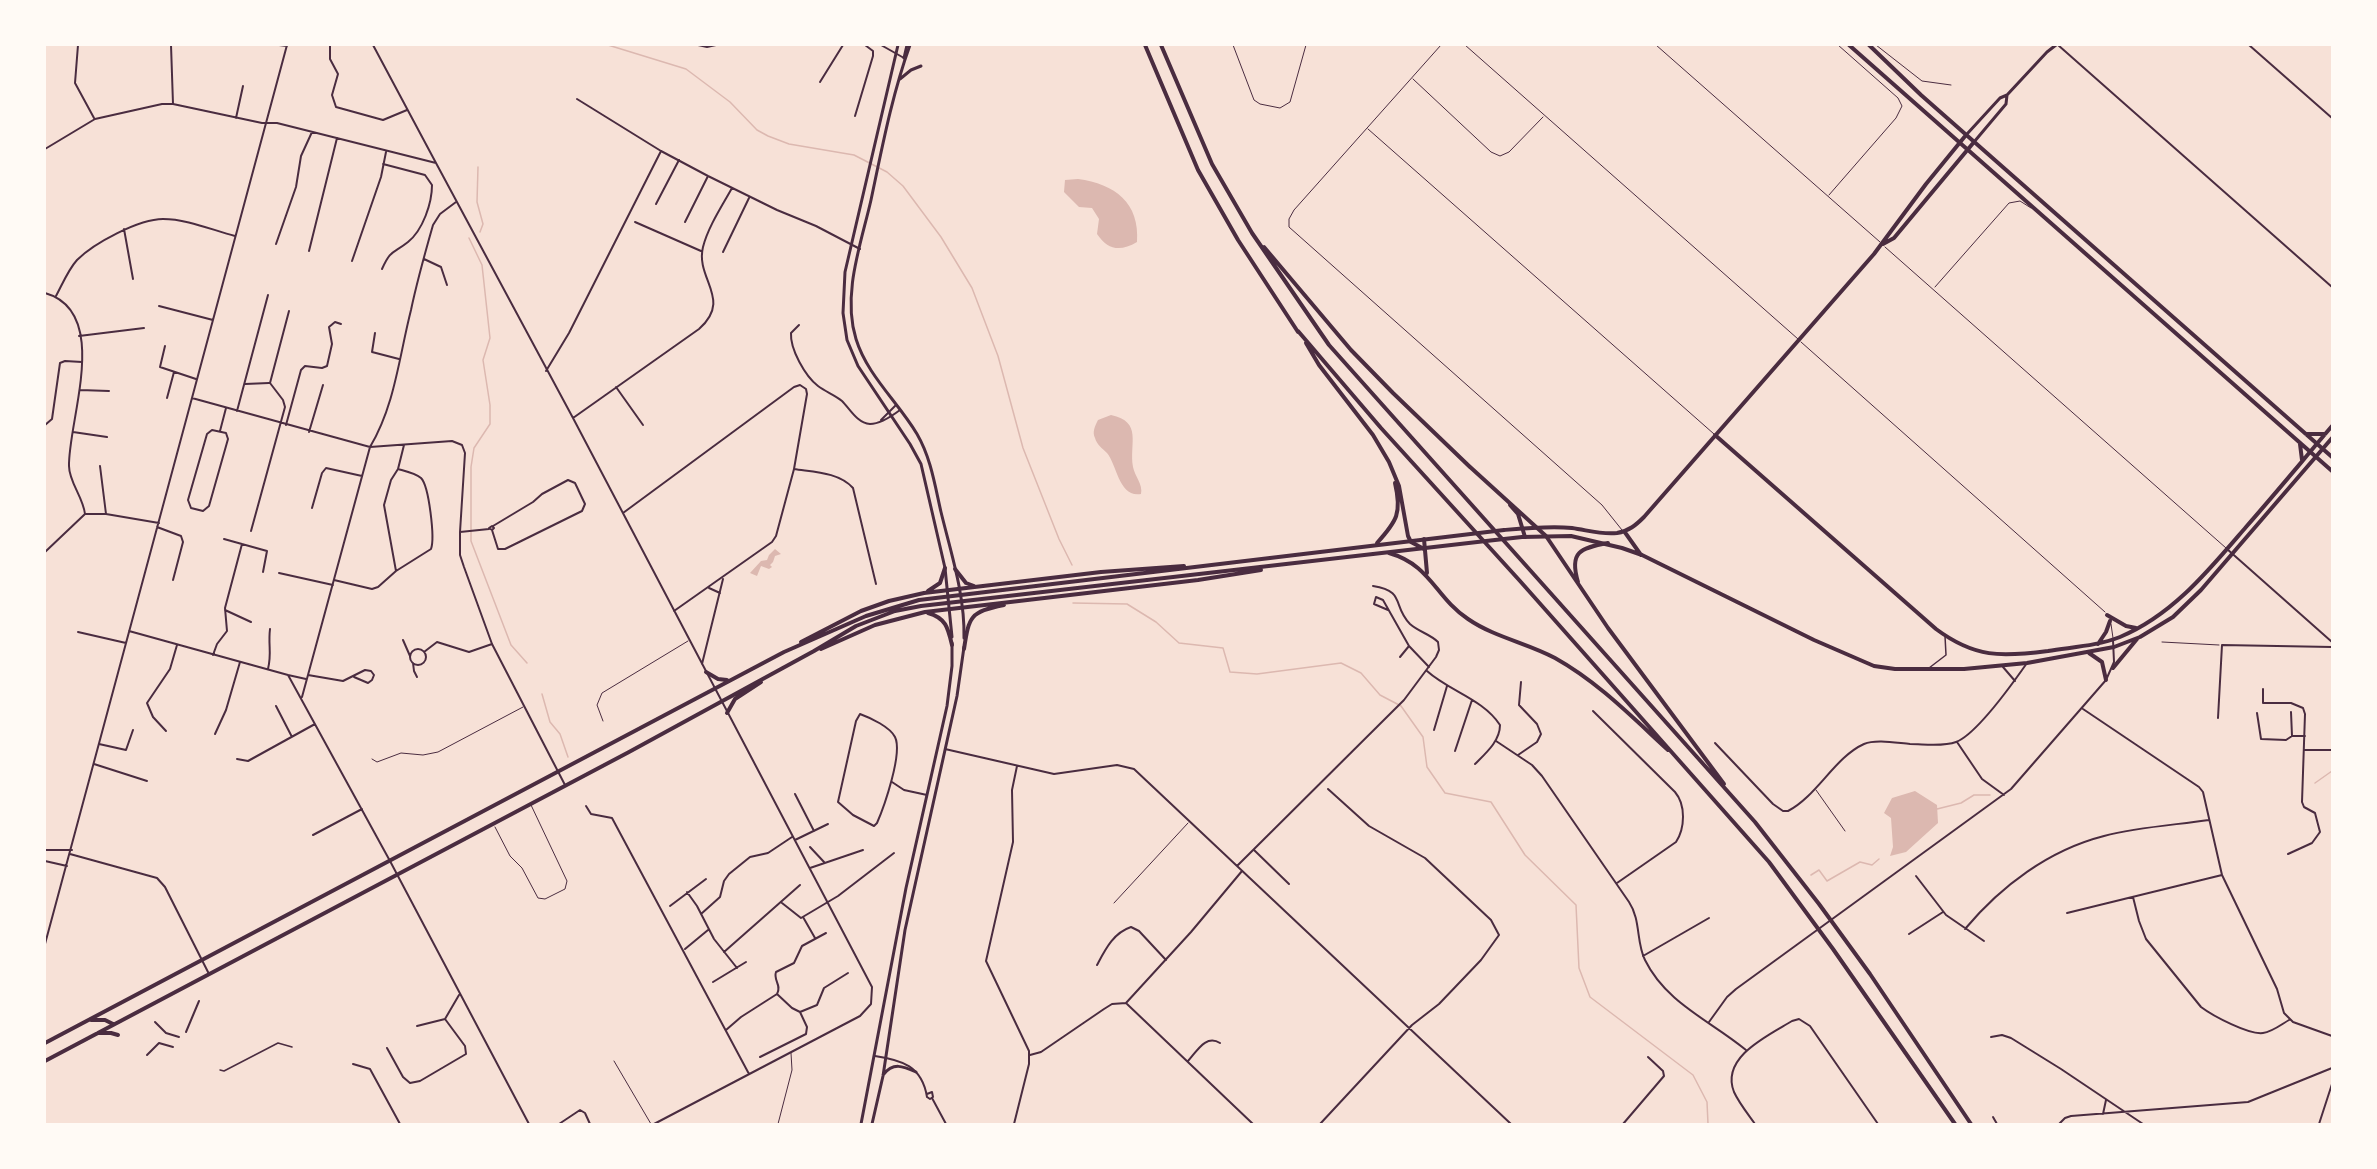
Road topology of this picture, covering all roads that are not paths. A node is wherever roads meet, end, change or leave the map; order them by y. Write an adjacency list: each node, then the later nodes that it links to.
1 (78, 45): 47 (street)
2 (171, 45): 41 (street)
3 (279, 45): 27 (street)
4 (330, 45): 42 (street)
5 (374, 45): 29 (street)
6 (378, 45): 29 (street)
7 (698, 45): 28 (street)
8 (843, 45): 36 (street)
9 (865, 45): 43 (street)
10 (881, 45): 31 (street)
11 (898, 45): 31 (main road)
12 (908, 45): 32 (main road)
13 (1145, 45): 99 (main road)
14 (1161, 45): 74 (main road)
15 (1233, 45): 16 (lane)
16 (1306, 45)
17 (1441, 45): 34 (lane)
18 (1465, 45): 44 (lane)
19 (1656, 45): 64 (lane)
20 (1838, 45): 64 (lane)
21 (1849, 45): 53 (main road)
22 (1869, 45): 51 (main road)
23 (1876, 45): 37 (lane)
24 (2051, 45): 30 (main road)
25 (2057, 45): 30 (main road); 88 (street)
26 (2250, 45): 46 (street)
27 (287, 46): 48 (street)
28 (714, 46)
29 (376, 50): 42 (street)
30 (2047, 52): 39 (main road)
31 (896, 55): 32 (street); 77 (main road)
32 (904, 58): 35 (main road)
33 (921, 66): 35 (main road)
34 (1411, 78): 44 (lane); 49 (lane)
35 (898, 81): 79 (main road)
36 (820, 82)
37 (1952, 85)
38 (243, 86): 45 (street)
39 (2007, 95): 51 (main road); 54 (main road)
40 (577, 99): 58 (street)
41 (173, 104): 45 (street); 47 (street)
42 (407, 110): 60 (street)
43 (855, 116)
44 (1545, 116): 102 (lane)
45 (236, 118): 48 (street)
46 (2332, 118)
47 (95, 119): 55 (street)
48 (266, 123): 50 (street); 75 (street)
49 (1367, 128): 135 (lane); 164 (lane)
50 (312, 132): 52 (street); 76 (street)
51 (1966, 135): 53 (main road); 54 (main road)
52 (337, 138): 57 (street); 80 (street)
53 (1960, 142): 56 (main road); 66 (main road)
54 (1974, 142): 56 (main road); 133 (main road)
55 (45, 149)
56 (1969, 149): 68 (main road); 72 (main road)
57 (386, 151): 60 (street); 61 (street)
58 (662, 151): 59 (street); 106 (street)
59 (679, 160): 62 (street); 69 (street)
60 (436, 163): 67 (street)
61 (383, 164): 84 (street); 85 (street)
62 (708, 176): 63 (street); 71 (street)
63 (732, 188): 65 (street); 81 (street)
64 (1828, 196): 78 (lane)
65 (749, 197): 77 (street); 82 (street)
66 (1916, 197): 68 (main road); 78 (main road)
67 (456, 202): 83 (street); 106 (street)
68 (1922, 202): 78 (main road)
69 (656, 204)
70 (635, 222): 81 (street)
71 (685, 222)
72 (2056, 226): 89 (lane); 138 (main road)
73 (124, 229): 75 (street); 86 (street); 92 (street)
74 (1252, 233): 149 (main road); 309 (main road)
75 (235, 236): 95 (street)
76 (276, 244)
77 (851, 244): 79 (street); 121 (main road)
78 (1882, 244): 89 (lane); 102 (main road)
79 (860, 249): 117 (main road)
80 (309, 251)
81 (702, 251): 112 (street)
82 (723, 252)
83 (424, 259): 87 (street); 104 (street)
84 (352, 261)
85 (382, 269)
86 (133, 279)
87 (447, 285)
88 (2332, 287)
89 (1934, 289): 175 (lane)
90 (45, 293): 92 (street)
91 (268, 295): 110 (street)
92 (56, 296): 101 (street)
93 (159, 306): 95 (street)
94 (289, 311): 109 (street)
95 (213, 320): 108 (street)
96 (341, 324): 127 (street)
97 (799, 325): 124 (street)
98 (144, 328): 101 (street)
99 (1298, 331): 147 (main road); 297 (main road)
100 (375, 333): 104 (street)
101 (79, 336): 105 (street)
102 (1799, 340): 135 (main road); 208 (lane)
103 (165, 346): 107 (street)
104 (400, 359): 141 (street)
105 (82, 362): 113 (street); 126 (street)
106 (546, 370): 123 (street)
107 (174, 372): 108 (street); 115 (street)
108 (197, 380): 116 (street)
109 (270, 383): 110 (street); 125 (street)
110 (245, 384): 120 (street)
111 (323, 385): 132 (street)
112 (616, 387): 123 (street); 128 (street)
113 (80, 390): 114 (street); 131 (street)
114 (109, 391)
115 (167, 398)
116 (192, 398): 118 (street); 158 (street)
117 (896, 405): 119 (main road); 121 (street)
118 (226, 408): 120 (street); 130 (street)
119 (900, 410): 122 (street); 183 (main road)
120 (237, 411): 125 (street)
121 (887, 412): 122 (main road); 124 (street)
122 (891, 417): 124 (street); 182 (main road)
123 (573, 418): 155 (street)
124 (880, 421)
125 (279, 423): 127 (street); 163 (street)
126 (45, 425)
127 (286, 425): 132 (street)
128 (643, 425)
129 (2332, 426): 134 (main road)
130 (220, 431): 130 (street)
131 (73, 432): 136 (street); 156 (street)
132 (309, 432): 141 (street)
133 (2306, 434): 134 (main road); 139 (main road)
134 (2325, 434): 139 (main road)
135 (1715, 435): 164 (main road); 215 (main road)
136 (107, 437)
137 (2332, 438): 142 (main road)
138 (2299, 442): 143 (main road); 146 (main road)
139 (2316, 444): 142 (main road); 143 (main road)
140 (404, 445): 141 (street); 150 (street); 165 (street)
141 (370, 447): 153 (street)
142 (2323, 449): 144 (main road); 145 (main road)
143 (2310, 452): 144 (main road); 146 (main road)
144 (2316, 457): 152 (main road); 178 (main road)
145 (2332, 457)
146 (2302, 461): 175 (main road)
147 (1389, 462): 170 (main road); 171 (main road)
148 (100, 466): 157 (street)
149 (1469, 466): 160 (main road); 161 (main road)
150 (398, 469): 184 (street); 184 (street)
151 (794, 469): 155 (street); 188 (street); 191 (street)
152 (2332, 471)
153 (362, 476): 154 (street); 190 (street)
154 (312, 508)
155 (623, 513): 206 (street)
156 (85, 514): 157 (street); 176 (street)
157 (106, 514): 158 (street)
158 (159, 523): 159 (street)
159 (157, 527): 189 (street); 214 (street)
160 (1537, 527): 161 (main road); 164 (main road); 166 (main road)
161 (1521, 529): 167 (main road); 169 (main road)
162 (490, 530): 162 (street); 165 (street)
163 (251, 531)
164 (1623, 531): 179 (main road)
165 (460, 532): 223 (street)
166 (1546, 536): 167 (main road); 172 (main road); 195 (main road)
167 (1524, 537): 174 (main road)
168 (224, 539): 173 (street)
169 (1424, 539): 170 (main road); 174 (main road)
170 (1409, 540): 171 (main road); 174 (main road)
171 (1377, 543): 180 (main road)
172 (1608, 543): 179 (main road); 195 (main road)
173 (242, 544): 185 (street); 203 (street)
174 (1424, 549): 177 (main road); 187 (main road)
175 (2227, 549): 178 (street); 211 (main road)
176 (45, 552)
177 (1389, 553): 181 (main road); 187 (main road)
178 (2232, 554): 216 (main road); 221 (street)
179 (1642, 555): 247 (main road)
180 (1215, 564): 194 (main road); 234 (main road)
181 (1297, 564): 201 (main road); 232 (main road)
182 (945, 567): 198 (main road); 200 (main road)
183 (955, 569): 194 (main road); 197 (main road)
184 (396, 571): 190 (street)
185 (263, 572)
186 (279, 573): 192 (street)
187 (1427, 574): 297 (main road)
188 (724, 578): 196 (street); 199 (street)
189 (173, 580)
190 (334, 580): 192 (street)
191 (876, 584)
192 (333, 585): 252 (street)
193 (1373, 586): 244 (street)
194 (978, 587): 197 (main road)
195 (1580, 587): 309 (main road)
196 (709, 588): 199 (street); 206 (street)
197 (959, 589): 198 (main road); 202 (main road)
198 (948, 590): 200 (main road); 204 (main road)
199 (720, 593): 242 (street)
200 (924, 593): 234 (main road)
201 (1037, 599): 202 (main road); 231 (main road)
202 (963, 608): 204 (main road); 231 (main road)
203 (225, 610): 210 (street); 236 (street)
204 (950, 610): 207 (main road); 226 (main road)
205 (1388, 610): 205 (street); 228 (street)
206 (674, 612): 219 (street)
207 (925, 612): 226 (main road); 232 (main road)
208 (2107, 615): 209 (lane); 211 (main road)
209 (2110, 621): 217 (lane); 224 (main road)
210 (251, 622)
211 (2138, 628): 217 (main road)
212 (270, 629): 246 (street)
213 (78, 632): 222 (street)
214 (129, 632): 222 (street); 225 (street)
215 (1945, 636): 224 (main road); 247 (street)
216 (2140, 637): 229 (main road); 245 (main road)
217 (2113, 639): 224 (main road); 229 (street)
218 (403, 640): 237 (street)
219 (689, 640): 242 (street); 274 (lane)
220 (2162, 642): 227 (lane)
221 (2332, 642)
222 (126, 643): 286 (street)
223 (492, 644): 233 (street); 267 (street)
224 (2097, 644)
225 (177, 645): 236 (street); 278 (street)
226 (952, 645): 305 (main road)
227 (2222, 645): 230 (street); 273 (street)
228 (1409, 646): 238 (street); 244 (street)
229 (2114, 647): 235 (main road); 245 (street)
230 (2332, 647)
231 (964, 649): 287 (main road)
232 (814, 651): 250 (main road)
233 (424, 652): 237 (street); 240 (street)
234 (783, 652): 256 (main road)
235 (2089, 653): 241 (main road); 257 (main road)
236 (213, 655): 239 (street)
237 (410, 656): 240 (street)
238 (1400, 657)
239 (240, 662): 246 (street); 279 (street)
240 (413, 663): 254 (street)
241 (2026, 663): 243 (main road); 258 (street)
242 (702, 664): 249 (street)
243 (2002, 666): 247 (main road); 258 (street)
244 (1429, 667): 248 (street)
245 (2113, 668): 257 (street)
246 (268, 669): 251 (street)
247 (1926, 669)
248 (1427, 671): 260 (street); 322 (street)
249 (706, 672): 256 (main road); 261 (street)
250 (773, 672): 265 (main road); 271 (main road)
251 (288, 675): 255 (street); 263 (street)
252 (308, 675): 253 (street); 255 (street)
253 (354, 677): 253 (street)
254 (417, 677)
255 (307, 680): 263 (street)
256 (731, 680): 261 (main road)
257 (2106, 680): 268 (street)
258 (2014, 681): 284 (street)
259 (1521, 682): 291 (street)
260 (1447, 686): 264 (street); 277 (street)
261 (715, 688): 265 (street); 298 (main road)
262 (2263, 689): 281 (street)
263 (302, 698): 275 (street)
264 (1472, 700): 283 (street); 290 (street)
265 (721, 702): 271 (street); 301 (main road)
266 (276, 706): 282 (street)
267 (523, 707): 293 (lane); 298 (street)
268 (2083, 709): 306 (street); 311 (street)
269 (1593, 711): 337 (street)
270 (2291, 712): 280 (street)
271 (727, 713): 318 (street)
272 (2258, 713): 280 (street)
273 (2218, 718)
274 (603, 721)
275 (315, 724): 282 (street); 310 (street)
276 (133, 730): 286 (street)
277 (1434, 730)
278 (166, 731)
279 (214, 734)
280 (2292, 736): 281 (street)
281 (2305, 736): 288 (street)
282 (292, 737): 292 (street)
283 (1496, 741): 291 (street); 295 (street)
284 (1957, 742): 303 (street); 306 (street)
285 (1715, 743): 303 (street)
286 (99, 744): 294 (street)
287 (945, 749): 296 (street); 403 (main road)
288 (2304, 750): 289 (street); 325 (street)
289 (2332, 750)
290 (1455, 752)
291 (1518, 755): 337 (street)
292 (237, 759)
293 (372, 759)
294 (94, 764): 299 (street); 323 (street)
295 (1475, 764)
296 (1017, 766): 312 (street); 399 (street)
297 (1688, 770): 440 (main road)
298 (557, 771): 301 (street); 327 (main road)
299 (147, 781)
300 (892, 782): 300 (street); 305 (street)
301 (565, 785): 307 (main road)
302 (1328, 789): 381 (street)
303 (1815, 789): 316 (lane)
304 (795, 794): 315 (street)
305 (927, 795): 400 (main road)
306 (2004, 795): 378 (street)
307 (531, 804): 313 (main road); 313 (lane)
308 (586, 806): 358 (street)
309 (1741, 807): 441 (main road)
310 (362, 809): 317 (street); 327 (street)
311 (2209, 820): 334 (street); 351 (street)
312 (1191, 821): 330 (street); 344 (lane)
313 (493, 823): 333 (main road)
314 (828, 824): 315 (street)
315 (814, 831): 318 (street)
316 (1845, 831)
317 (313, 835)
318 (794, 838): 331 (street); 348 (street)
319 (810, 847): 328 (street)
320 (45, 850): 323 (street)
321 (863, 850): 328 (street)
322 (1254, 850): 330 (street); 338 (street)
323 (71, 852): 329 (street); 361 (street)
324 (894, 854): 342 (street)
325 (2288, 854)
326 (45, 861): 329 (street)
327 (390, 861): 333 (street); 361 (main road)
328 (824, 862): 331 (street)
329 (67, 866): 357 (street)
330 (1237, 866): 332 (street)
331 (810, 867): 342 (street)
332 (1242, 871): 362 (street); 381 (street)
333 (396, 874): 367 (main road); 369 (street)
334 (2222, 875): 341 (street); 376 (street)
335 (1916, 876): 346 (street)
336 (706, 879): 340 (street)
337 (1616, 883): 360 (street)
338 (1289, 884)
339 (800, 885): 343 (street)
340 (687, 892): 345 (street); 348 (street)
341 (2133, 897): 347 (street); 376 (street)
342 (826, 901): 349 (street); 397 (street)
343 (782, 903): 349 (street); 359 (street)
344 (1114, 903)
345 (670, 906)
346 (1943, 912): 351 (street); 354 (street)
347 (2067, 913)
348 (701, 914): 352 (street)
349 (803, 917): 355 (street)
350 (1709, 918): 360 (street)
351 (1965, 929): 356 (street)
352 (708, 930): 358 (street); 359 (street)
353 (826, 933): 355 (street)
354 (1909, 934)
355 (815, 939): 370 (street)
356 (1984, 941)
357 (45, 944)
358 (684, 950): 382 (street)
359 (723, 952): 365 (street)
360 (1643, 956): 378 (street)
361 (202, 960): 367 (street); 375 (main road)
362 (1166, 960): 364 (street); 372 (street)
363 (746, 962): 365 (street)
364 (1097, 965)
365 (737, 968): 368 (street)
366 (848, 973): 373 (street)
367 (209, 974): 379 (main road)
368 (712, 982)
369 (460, 994): 374 (street); 425 (street)
370 (777, 994): 373 (street); 382 (street)
371 (199, 1001): 383 (street)
372 (1126, 1003): 399 (street); 407 (street)
373 (800, 1012): 402 (street)
374 (445, 1019): 380 (street); 393 (street)
375 (88, 1020): 379 (main road); 389 (main road)
376 (2289, 1020): 387 (street)
377 (154, 1022): 386 (street)
378 (1708, 1022): 396 (street)
379 (113, 1024): 384 (main road)
380 (417, 1026)
381 (1408, 1029): 435 (street); 436 (street)
382 (726, 1030): 415 (street)
383 (186, 1032)
384 (92, 1035): 385 (main road); 405 (main road)
385 (118, 1035)
386 (179, 1036)
387 (2332, 1036)
388 (1991, 1037): 420 (street)
389 (45, 1043)
390 (1220, 1043): 407 (street)
391 (173, 1047): 398 (street)
392 (292, 1047): 394 (street)
393 (387, 1048)
394 (264, 1050): 395 (street); 404 (street)
395 (271, 1050)
396 (1746, 1050): 438 (street); 439 (street)
397 (791, 1052): 415 (street); 429 (lane)
398 (147, 1055)
399 (1030, 1055): 433 (street)
400 (875, 1056): 403 (street); 430 (main road)
401 (1648, 1057): 437 (street)
402 (760, 1058)
403 (886, 1058): 413 (street); 416 (main road)
404 (244, 1060): 408 (street); 412 (street)
405 (45, 1061)
406 (614, 1061): 428 (lane)
407 (1188, 1061): 434 (street)
408 (250, 1062)
409 (353, 1064): 424 (street)
410 (2332, 1068): 421 (street)
411 (220, 1070): 412 (street)
412 (224, 1071): 414 (street)
413 (916, 1072): 416 (main road); 418 (street)
414 (229, 1073)
415 (750, 1074): 428 (street)
416 (883, 1076): 431 (main road)
417 (2332, 1084): 445 (street)
418 (929, 1093): 419 (street); 419 (street)
419 (932, 1098): 432 (street)
420 (2106, 1098): 421 (street); 422 (street)
421 (2126, 1112): 422 (street); 444 (street)
422 (2103, 1114): 443 (street)
423 (1993, 1117): 442 (street)
424 (400, 1124)
425 (529, 1124)
426 (559, 1124): 427 (street)
427 (590, 1124)
428 (653, 1124)
429 (778, 1124)
430 (861, 1124)
431 (873, 1124)
432 (946, 1124)
433 (1014, 1124)
434 (1253, 1124)
435 (1320, 1124)
436 (1511, 1124)
437 (1623, 1124)
438 (1755, 1124)
439 (1878, 1124)
440 (1955, 1124)
441 (1971, 1124)
442 (1997, 1124)
443 (2059, 1124)
444 (2143, 1124)
445 (2319, 1124)

